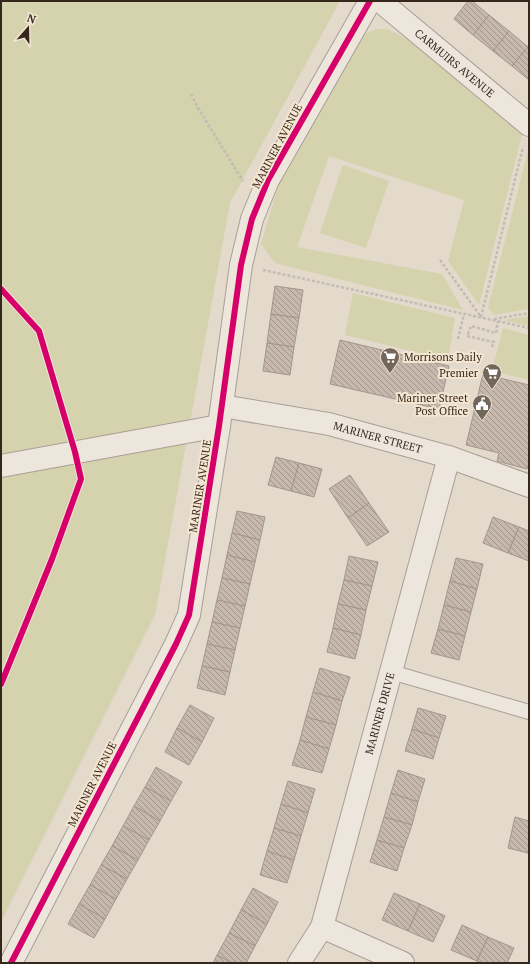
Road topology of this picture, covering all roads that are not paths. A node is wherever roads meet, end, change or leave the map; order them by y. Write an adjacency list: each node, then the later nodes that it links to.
1 (370, 1): 4 (street, MARINER AVENUE)
2 (380, 1): 3 (street, CARMUIRS AVENUE)
3 (529, 124)
4 (220, 416): 5 (street, MARINER STREET); 6 (street, MARINER STREET); 12 (street, MARINER AVENUE)
5 (449, 457): 7 (street, MARINER STREET); 8 (street, MARINER DRIVE)
6 (1, 466)
7 (529, 486)
8 (391, 672): 9 (lane); 10 (street, MARINER DRIVE)
9 (529, 712)
10 (322, 927): 13 (street, MARINER DRIVE); 14 (street)
11 (1, 958): 12 (street)
12 (10, 963)
13 (298, 963)
14 (403, 963)

